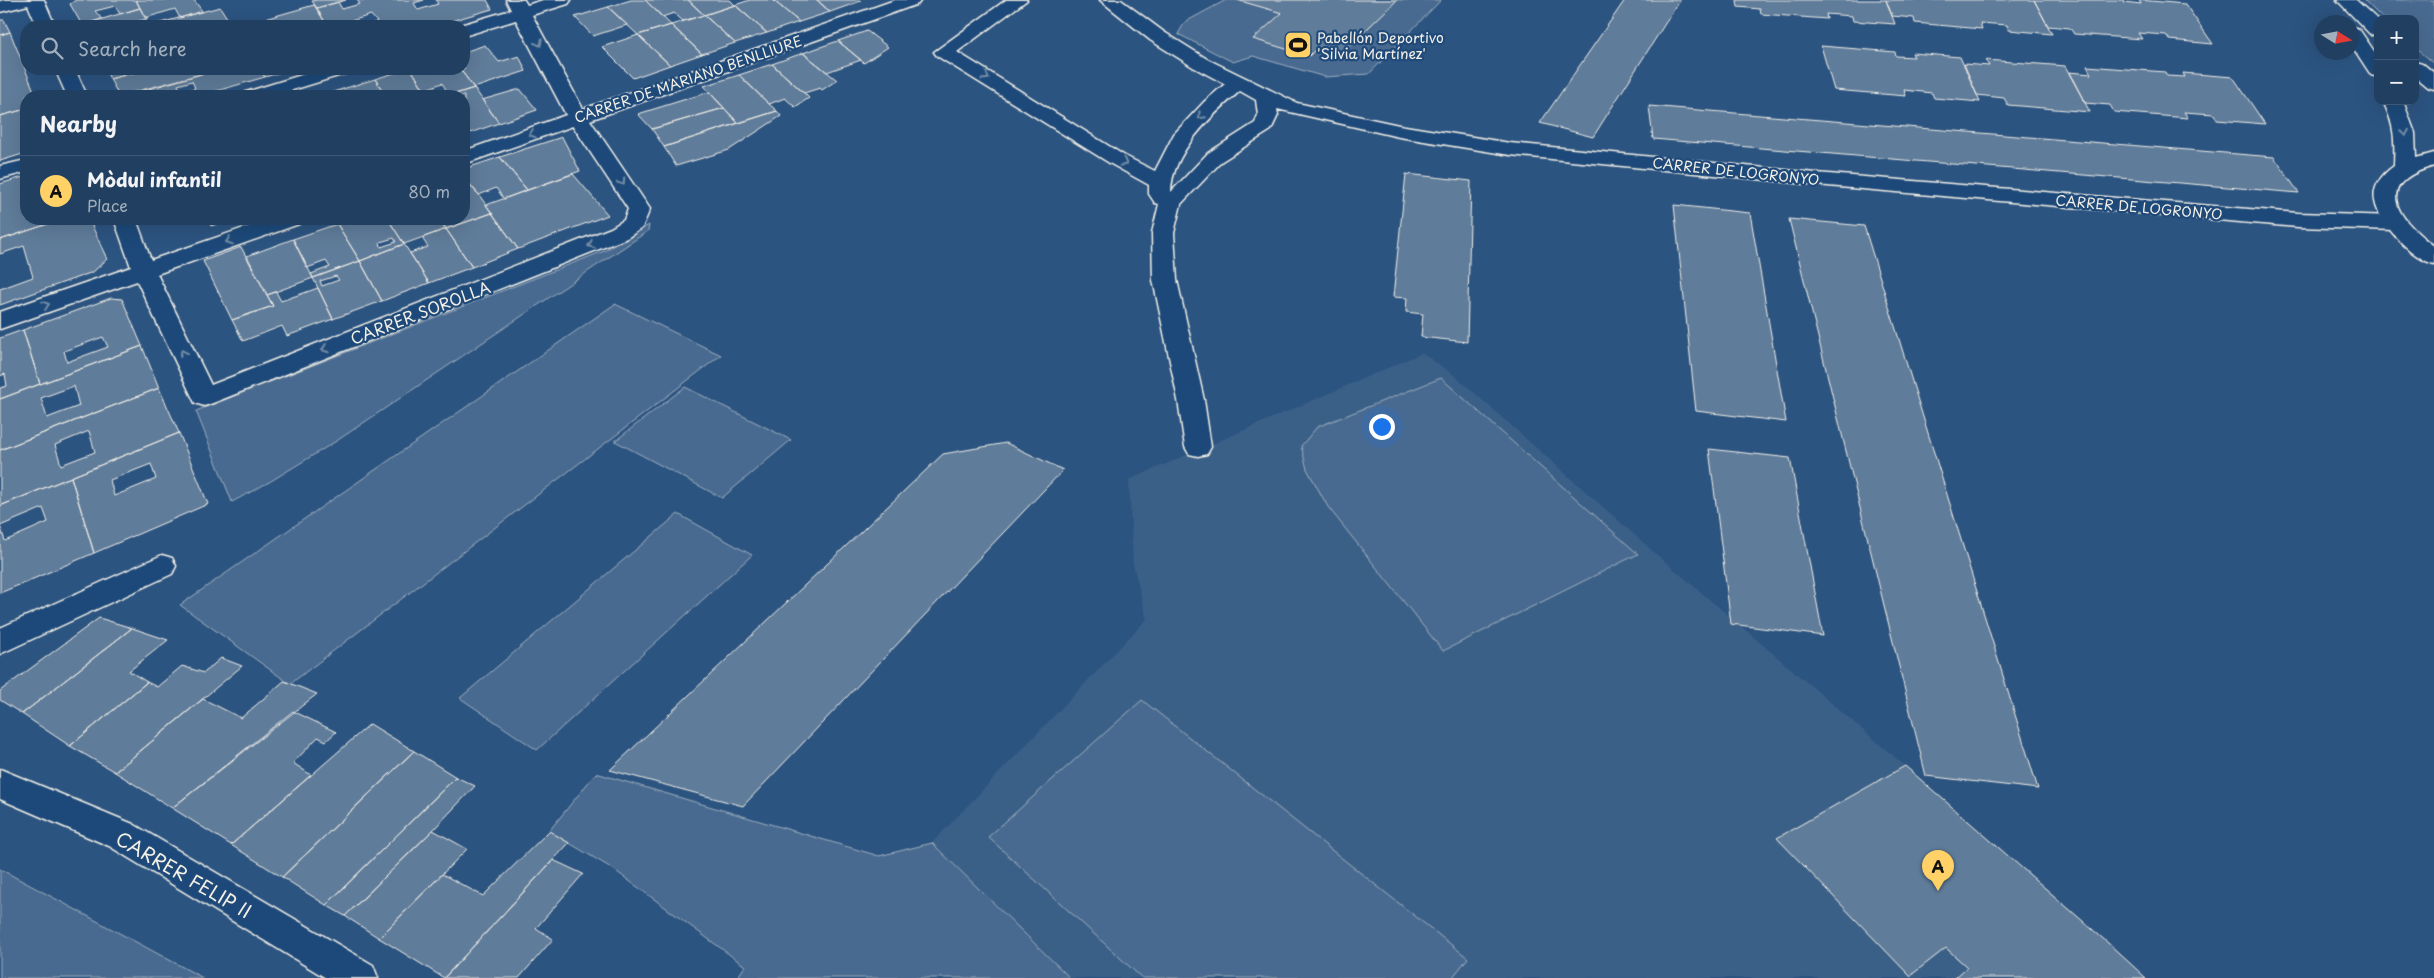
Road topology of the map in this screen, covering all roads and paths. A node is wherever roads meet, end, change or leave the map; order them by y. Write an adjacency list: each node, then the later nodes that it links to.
1 (25, 0): 10 (street)
2 (35, 0): 12 (street)
3 (562, 0): 9 (street)
4 (912, 0): 27 (street, CARRER DE MARIANO BENLLIURE)
5 (1018, 0): 34 (street, one-way to 34)
6 (1109, 0): 21 (street, CARRER DE LOGRONYO)
7 (2328, 0): 11 (street)
8 (2346, 0): 14 (street)
9 (519, 6): 13 (street); 27 (street, one-way to 27)
10 (0, 7)
11 (2339, 15)
12 (43, 20)
13 (470, 27)
14 (2374, 27)
15 (2359, 43): 16 (street)
16 (2374, 65)
17 (2419, 70): 20 (street)
18 (67, 75): 22 (street)
19 (321, 75): 23 (street)
20 (2434, 83)
21 (1238, 84): 24 (street, CARRER DE LOGRONYO); 34 (street, one-way to 34)
22 (74, 90)
23 (273, 90)
24 (1266, 97): 26 (street, CARRER DE LOGRONYO); 28 (street)
25 (2395, 105): 31 (street, one-way to 31)
26 (1330, 117): 28 (street); 35 (street, CARRER DE LOGRONYO)
27 (578, 118): 29 (street, CARRER DE MARIANO BENLLIURE, one-way to 29); 39 (street, CARRER SOROLLA, one-way to 39)
28 (1264, 126): 34 (street)
29 (470, 156)
30 (2434, 158): 31 (street)
31 (2404, 166): 35 (street)
32 (20, 168): 33 (street)
33 (0, 174)
34 (1166, 191): 41 (street)
35 (2396, 224): 38 (street)
36 (127, 225): 39 (street)
37 (275, 225): 39 (street, one-way to 39)
38 (2434, 257)
39 (144, 271): 40 (street, one-way to 39)
40 (0, 321)
41 (1198, 447)
42 (162, 566): 43 (street)
43 (0, 642)
44 (0, 784): 45 (street, CARRER FELIP II)
45 (360, 978)

